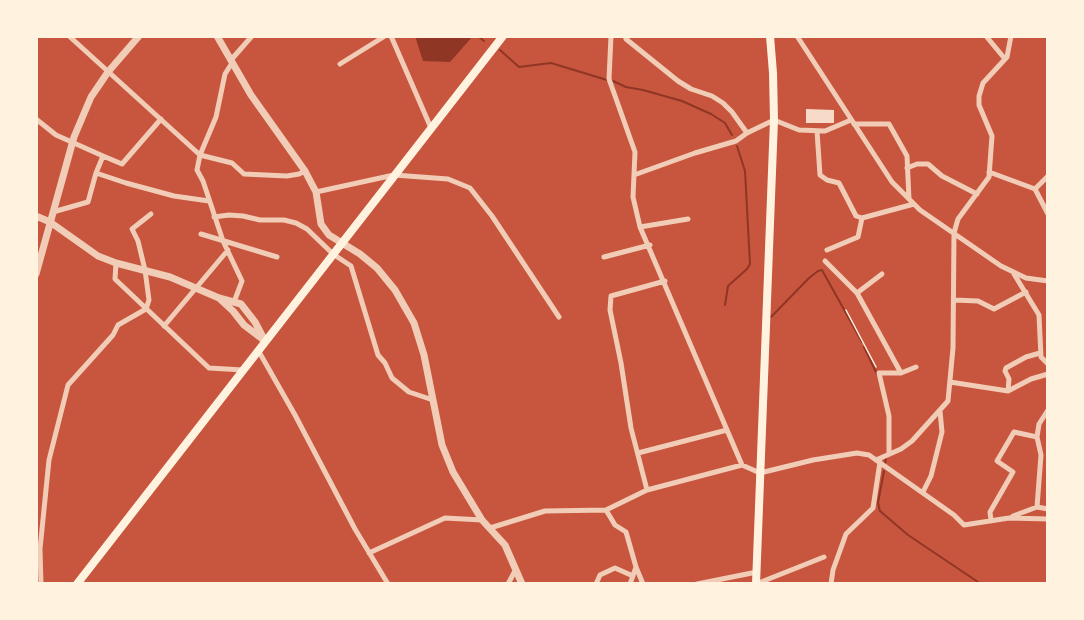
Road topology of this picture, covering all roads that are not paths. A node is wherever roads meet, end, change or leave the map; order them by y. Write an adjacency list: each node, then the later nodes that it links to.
1 (69, 36): 17 (street)
2 (139, 36): 17 (street)
3 (217, 36): 15 (street)
4 (252, 36): 15 (street)
5 (385, 36): 16 (street)
6 (391, 36): 22 (street)
7 (503, 36): 22 (main road)
8 (612, 36): 33 (street)
9 (625, 36): 24 (street)
10 (770, 36): 19 (main road)
11 (797, 36): 21 (street)
12 (986, 36): 14 (street)
13 (1011, 36): 14 (street)
14 (1005, 60): 30 (street)
15 (231, 62): 26 (street); 29 (street)
16 (340, 64)
17 (108, 72): 18 (street); 25 (street)
18 (161, 120): 26 (street); 27 (street)
19 (774, 120): 23 (street); 24 (street); 96 (main road)
20 (37, 121): 25 (street)
21 (852, 122): 23 (street); 28 (street); 38 (street)
22 (431, 128): 32 (main road)
23 (817, 131): 46 (street)
24 (747, 133): 33 (street)
25 (72, 142): 27 (street); 41 (street)
26 (200, 155): 29 (street); 39 (street)
27 (103, 156): 31 (street)
28 (907, 168): 37 (street); 38 (street)
29 (305, 171): 36 (street)
30 (989, 172): 35 (street); 37 (street)
31 (96, 173): 39 (street); 41 (street)
32 (394, 175): 36 (street); 53 (main road); 75 (street)
33 (634, 175): 49 (street)
34 (1048, 176): 35 (street)
35 (1035, 189): 43 (street)
36 (316, 192): 53 (street)
37 (977, 194): 50 (street)
38 (909, 199): 40 (street)
39 (209, 201): 45 (street)
40 (914, 204): 46 (street); 50 (street)
41 (53, 212): 48 (street)
42 (152, 214): 62 (street)
43 (1048, 214)
44 (36, 216): 48 (street)
45 (213, 217): 52 (street); 57 (street)
46 (862, 218): 56 (street)
47 (688, 219): 49 (street)
48 (50, 222): 61 (street); 64 (street)
49 (640, 227): 54 (street)
50 (954, 233): 63 (street); 72 (street)
51 (201, 234): 52 (street)
52 (223, 241): 55 (street); 58 (street)
53 (342, 243): 57 (main road); 87 (street)
54 (650, 245): 59 (street); 66 (street)
55 (228, 250): 68 (street); 73 (street)
56 (827, 250)
57 (333, 254): 77 (main road); 87 (street)
58 (277, 257)
59 (604, 257)
60 (825, 261): 70 (street)
61 (116, 263): 62 (street); 74 (street)
62 (145, 270): 68 (street); 74 (street)
63 (1013, 272): 67 (street); 69 (street)
64 (36, 274)
65 (882, 274): 70 (street)
66 (665, 281): 90 (street); 92 (street)
67 (1048, 281)
68 (196, 288): 71 (street); 76 (street)
69 (1026, 292): 72 (street); 79 (street)
70 (857, 293): 83 (street)
71 (219, 298): 73 (street); 77 (street)
72 (954, 300): 85 (street)
73 (234, 302): 77 (street)
74 (146, 309): 76 (street); 113 (street)
75 (559, 317)
76 (164, 326): 82 (street)
77 (265, 341): 78 (main road)
78 (258, 350): 82 (main road); 107 (street)
79 (1040, 352): 80 (street); 86 (street)
80 (1048, 363)
81 (916, 367): 83 (street)
82 (243, 370): 114 (main road)
83 (901, 373): 93 (street)
84 (1048, 374): 86 (street)
85 (950, 382): 86 (street); 89 (street)
86 (1008, 391)
87 (433, 400): 103 (street)
88 (1048, 410): 91 (street)
89 (940, 411): 93 (street); 98 (street)
90 (727, 430): 92 (street); 95 (street)
91 (1037, 437): 99 (street); 105 (street)
92 (638, 453): 97 (street)
93 (889, 454): 94 (street)
94 (878, 461): 96 (street); 98 (street); 123 (street)
95 (742, 465): 96 (street); 97 (street)
96 (760, 473): 111 (main road)
97 (647, 490): 101 (street)
98 (923, 492): 105 (street)
99 (1037, 507): 100 (street); 102 (street)
100 (1048, 509)
101 (606, 510): 106 (street); 109 (street)
102 (1009, 518): 104 (street); 105 (street)
103 (482, 519): 106 (street); 107 (street)
104 (1048, 519)
105 (991, 520)
106 (490, 528): 110 (street)
107 (369, 553): 115 (street)
108 (824, 557): 122 (street)
109 (636, 567): 112 (street); 120 (street)
110 (516, 568): 116 (street); 117 (street)
111 (757, 573): 121 (street); 122 (main road)
112 (633, 576): 118 (street); 119 (street)
113 (40, 584)
114 (77, 584)
115 (388, 584)
116 (508, 584)
117 (522, 584)
118 (596, 584)
119 (630, 584)
120 (643, 584)
121 (696, 584)
122 (756, 584)
123 (831, 584)

